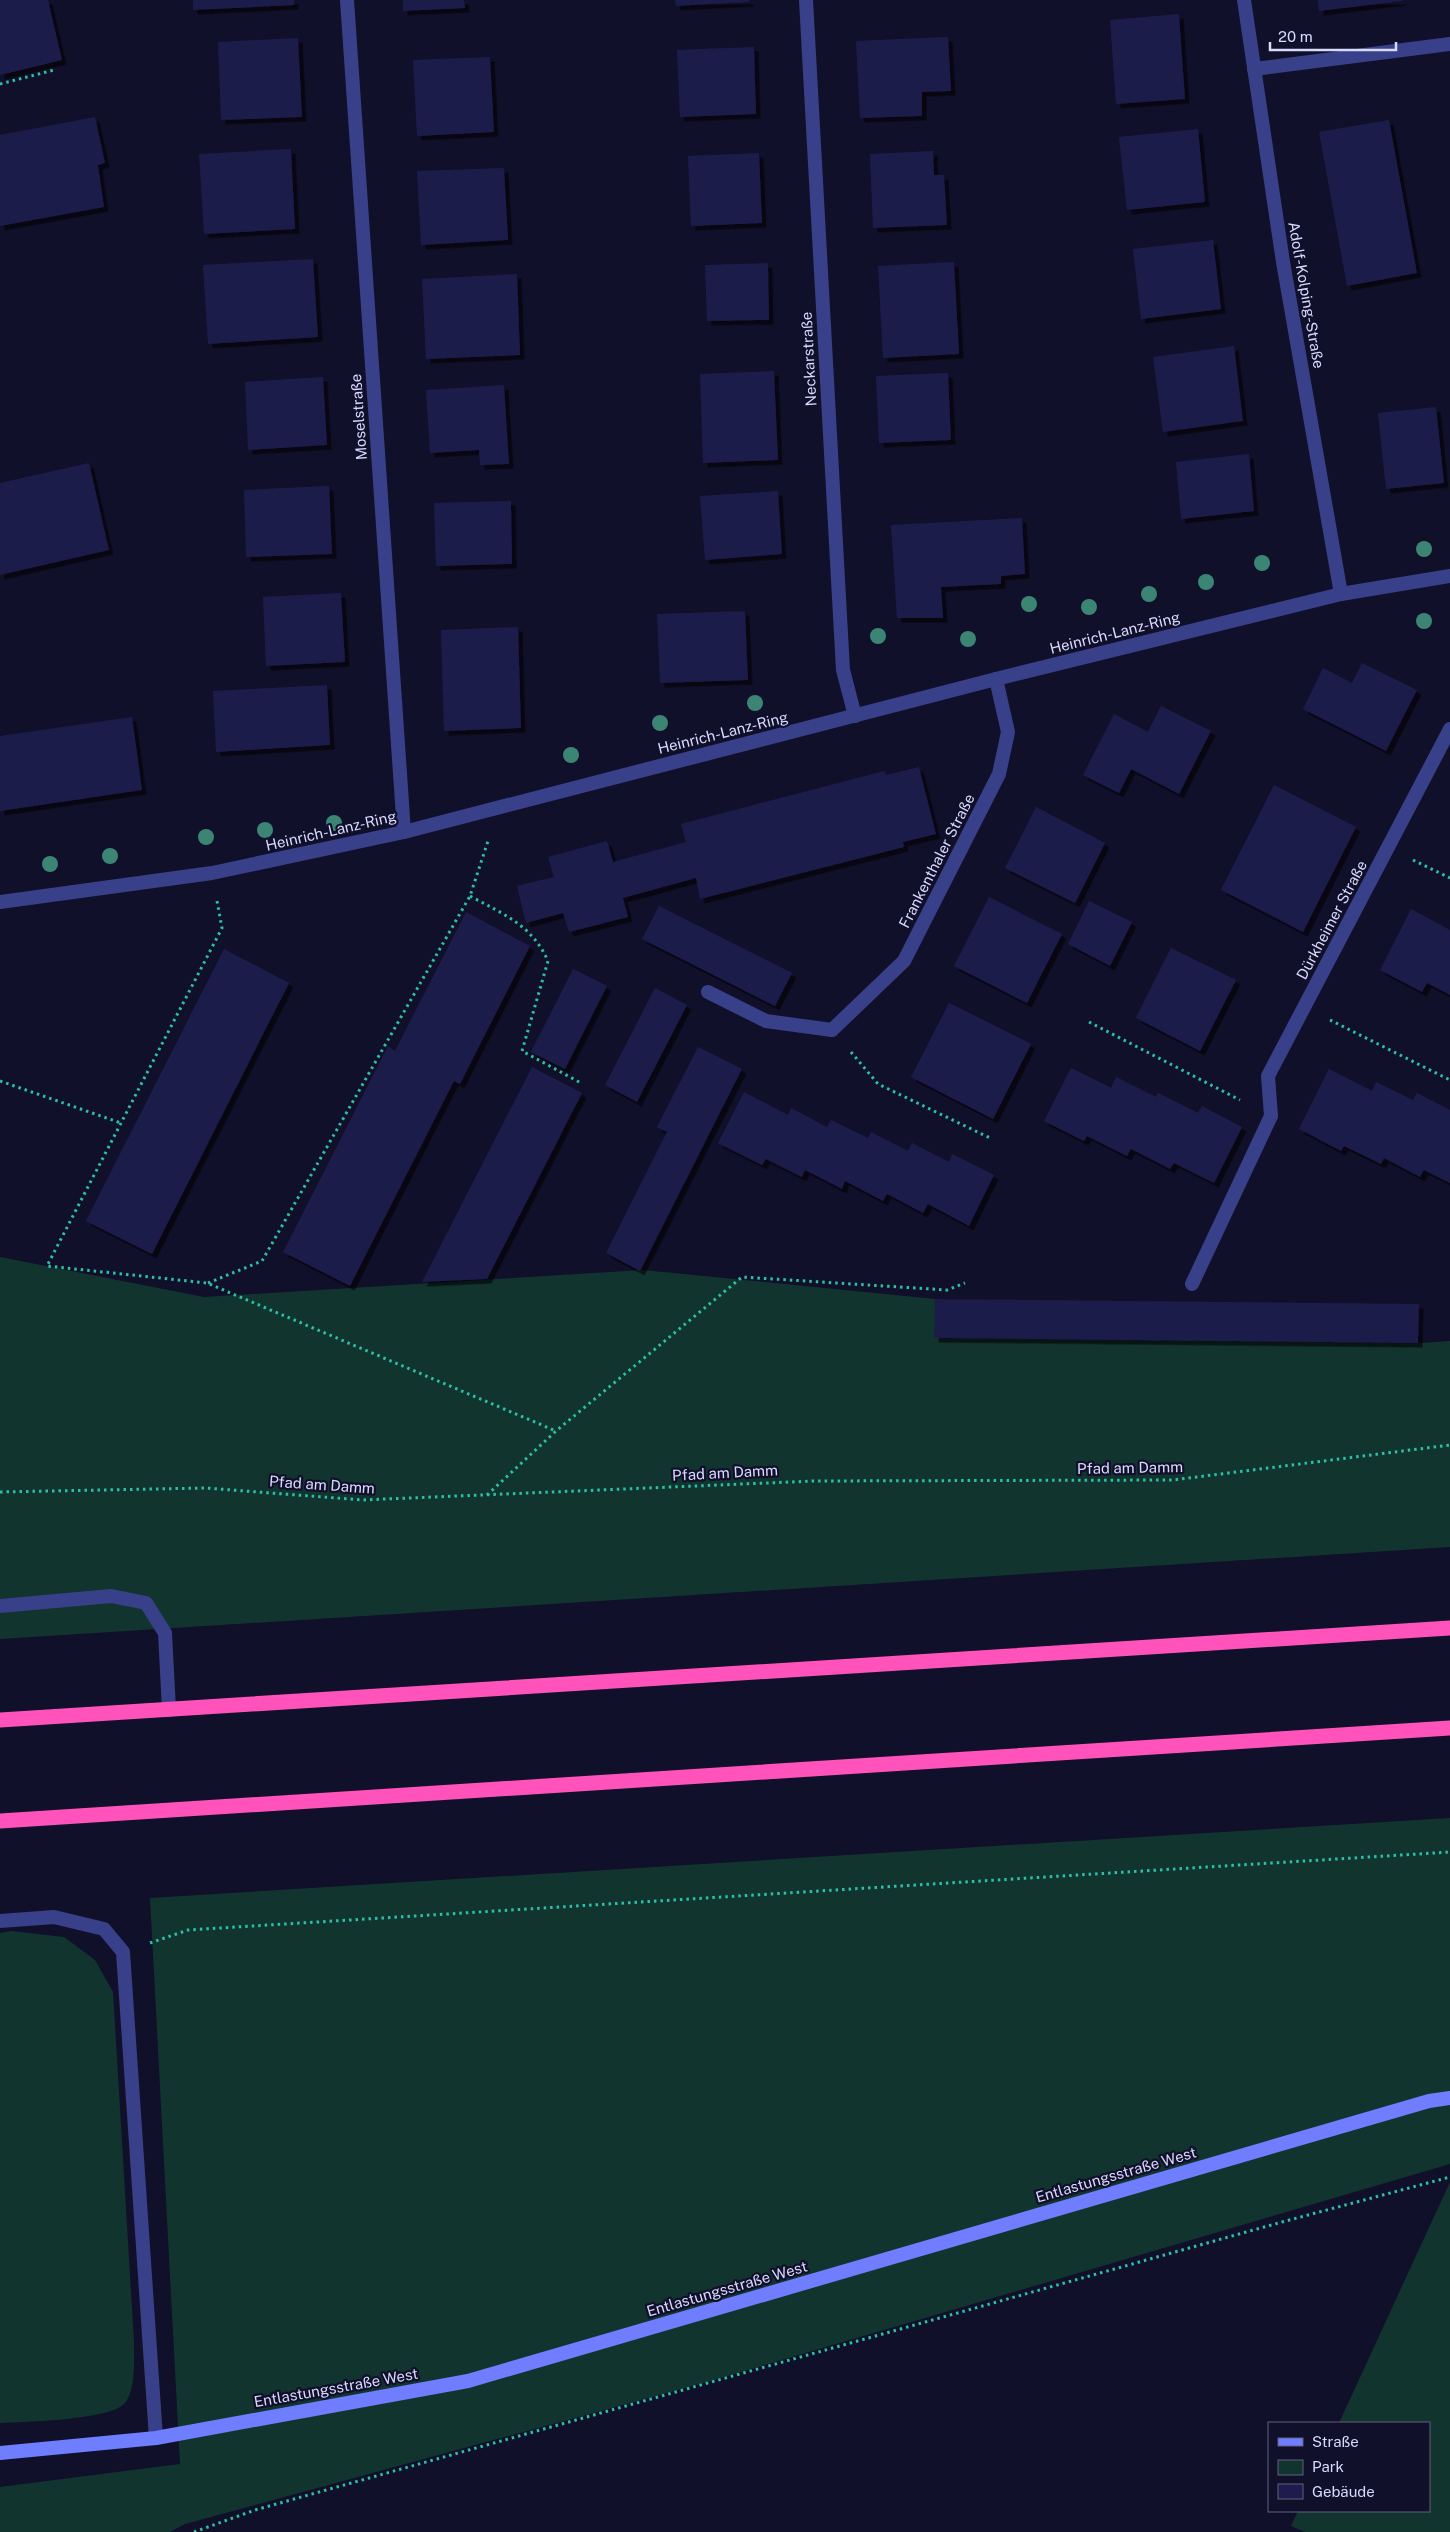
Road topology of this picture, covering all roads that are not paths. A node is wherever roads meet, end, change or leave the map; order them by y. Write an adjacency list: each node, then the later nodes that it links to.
1 (347, 0): 11 (street, Moselstraße)
2 (806, 0): 9 (street, Neckarstraße)
3 (1244, 0): 5 (street, Adolf-Kolping-Straße)
4 (1450, 44): 5 (street)
5 (1254, 69): 7 (street, Adolf-Kolping-Straße)
6 (1450, 576): 7 (street, Heinrich-Lanz-Ring)
7 (1341, 594): 8 (street, Heinrich-Lanz-Ring)
8 (996, 679): 9 (street, Heinrich-Lanz-Ring); 13 (street, Frankenthaler Straße)
9 (855, 716): 11 (street, Heinrich-Lanz-Ring)
10 (1450, 729): 14 (street, Dürkheimer Straße)
11 (404, 832): 12 (street, Heinrich-Lanz-Ring)
12 (0, 902)
13 (708, 992)
14 (1192, 1284)
15 (0, 1606): 17 (street)
16 (1450, 1628): 17 (highway)
17 (169, 1710): 18 (highway)
18 (0, 1720)
19 (1450, 1728): 20 (highway)
20 (0, 1821)
21 (0, 1921): 23 (street)
22 (1450, 2098): 23 (main road, Entlastungsstraße West)
23 (156, 2438): 24 (main road, Entlastungsstraße West)
24 (0, 2453)

